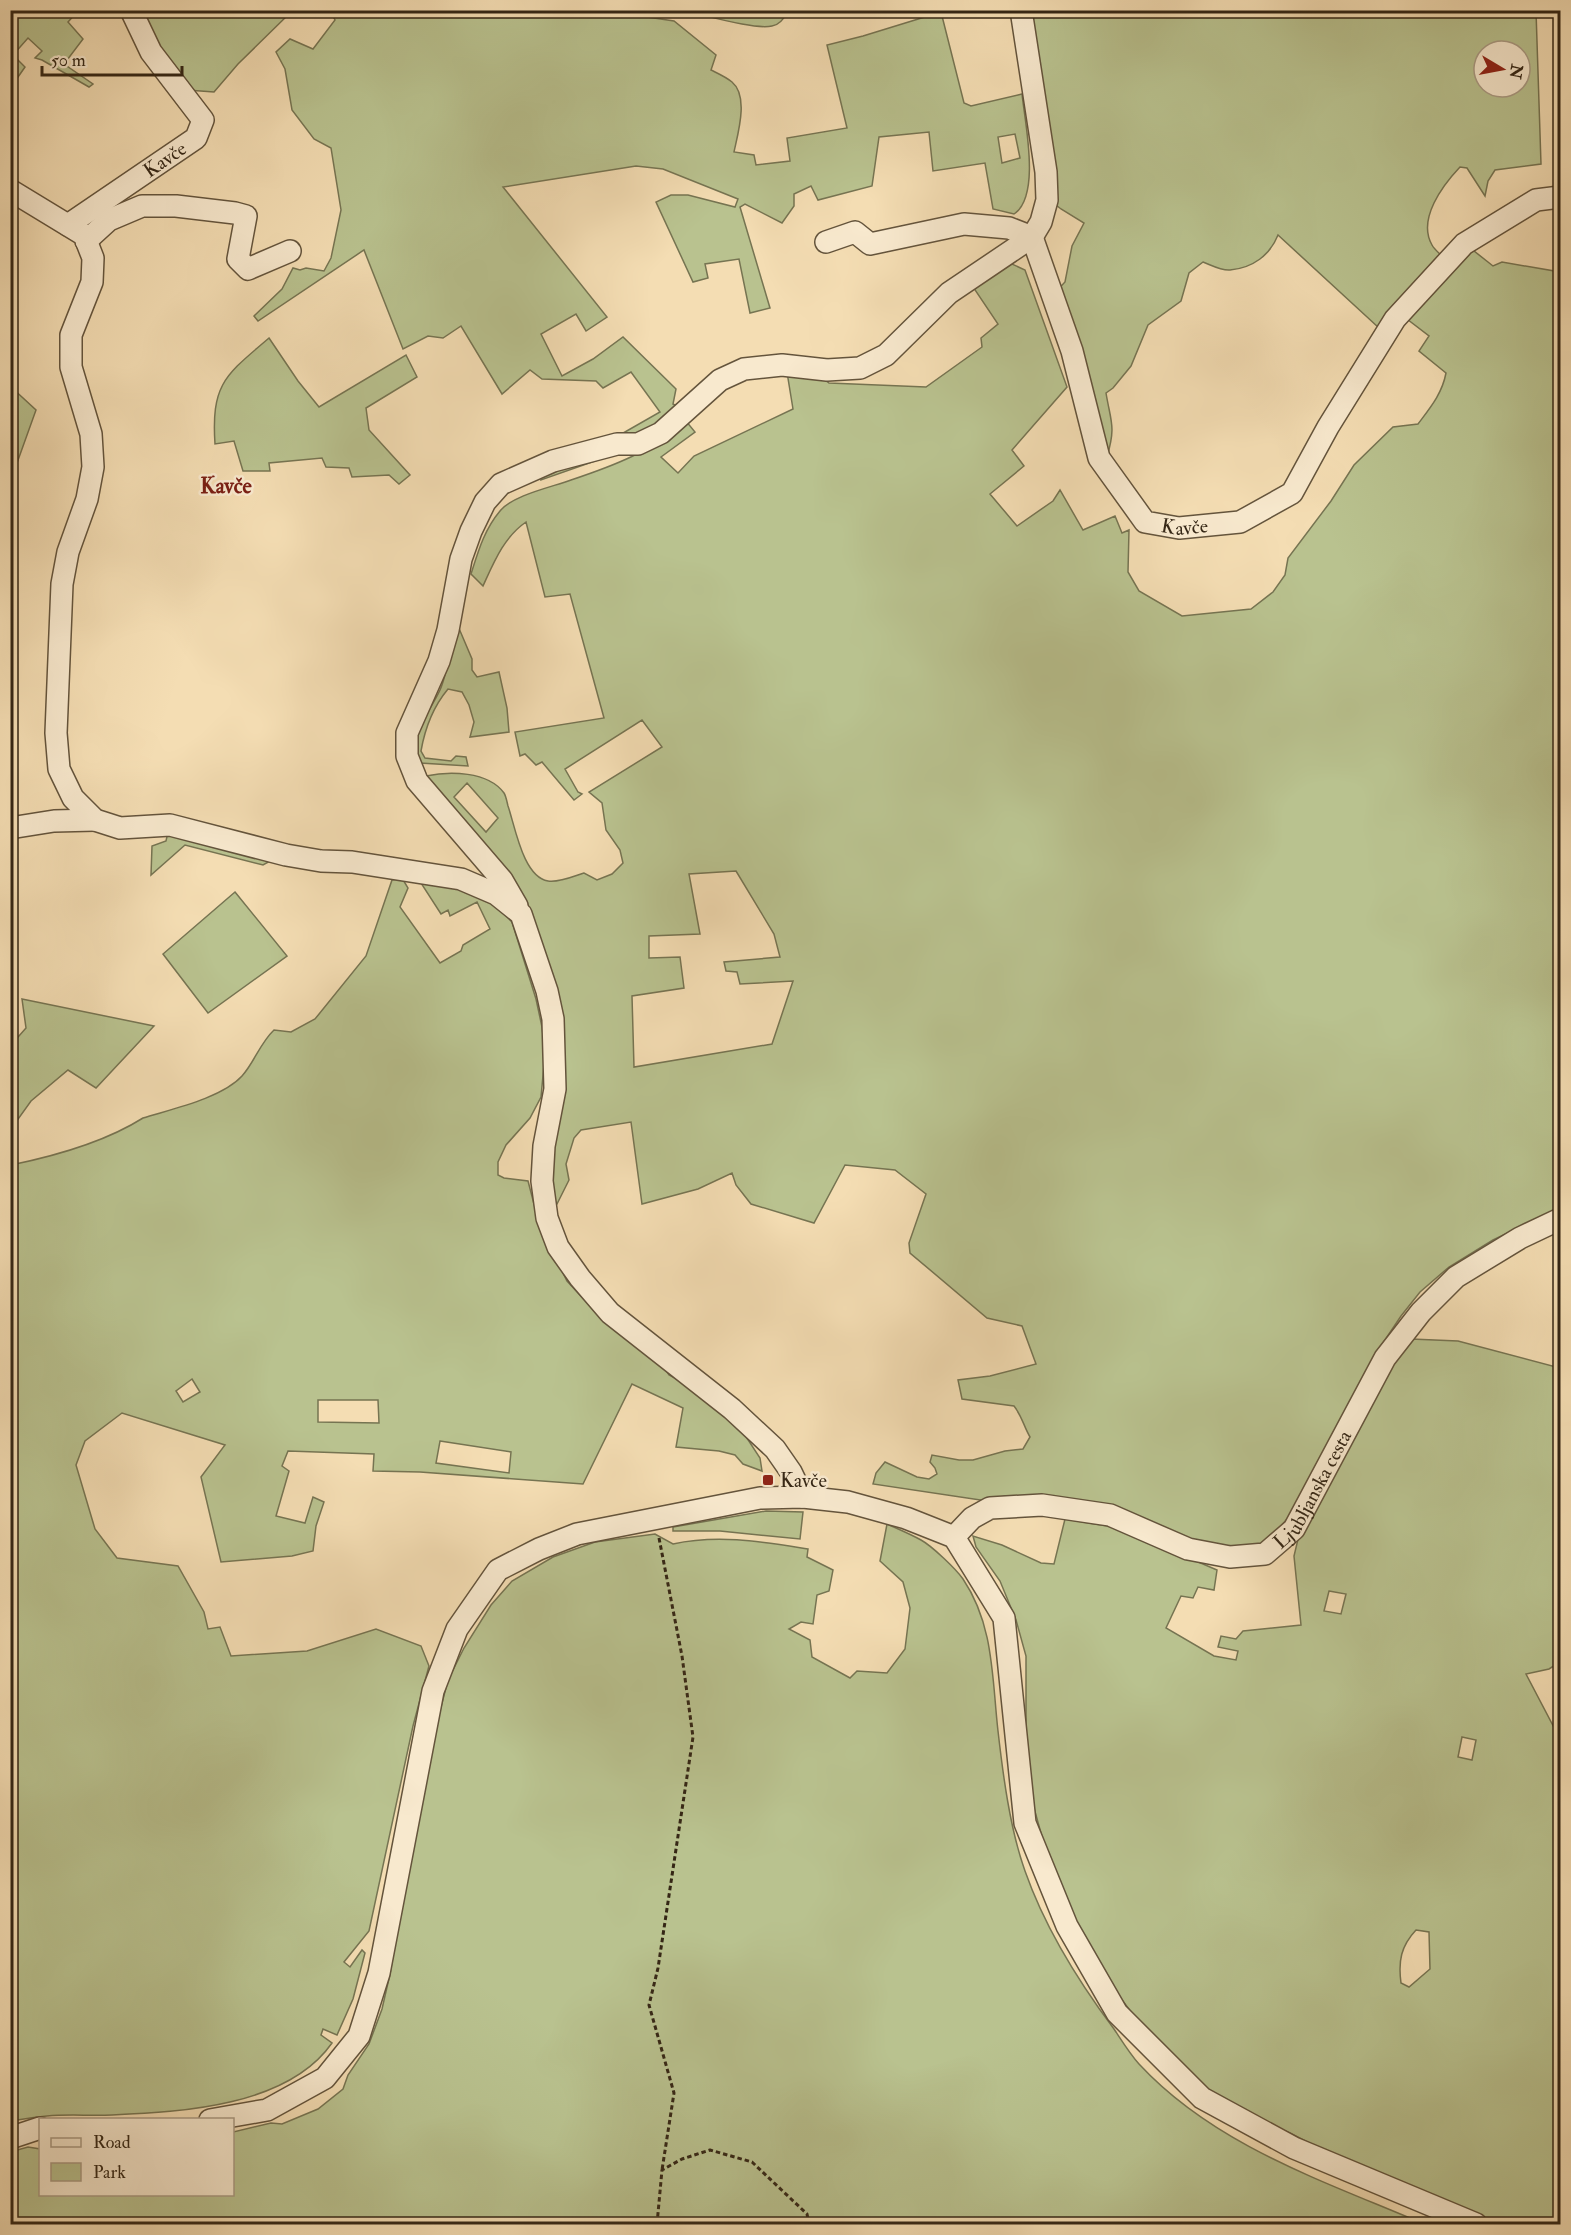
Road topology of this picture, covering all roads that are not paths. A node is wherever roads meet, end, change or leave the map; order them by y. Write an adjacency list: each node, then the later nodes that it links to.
1 (131, 10): 5 (street, Kavče)
2 (1021, 10): 6 (street)
3 (10, 190): 5 (street)
4 (1560, 196): 6 (street, Kavče)
5 (68, 225): 7 (street)
6 (1032, 237): 8 (street); 12 (street)
7 (86, 241): 9 (street, Kavče); 10 (street)
8 (826, 243)
9 (290, 251)
10 (95, 820): 11 (street); 12 (street)
11 (10, 828)
12 (521, 914): 14 (street)
13 (1560, 1219): 15 (street, Ljubljanska cesta)
14 (804, 1497): 15 (street); 16 (street)
15 (954, 1537): 19 (street)
16 (221, 2118)
17 (39, 2128): 18 (street)
18 (10, 2138)
19 (1476, 2224)

